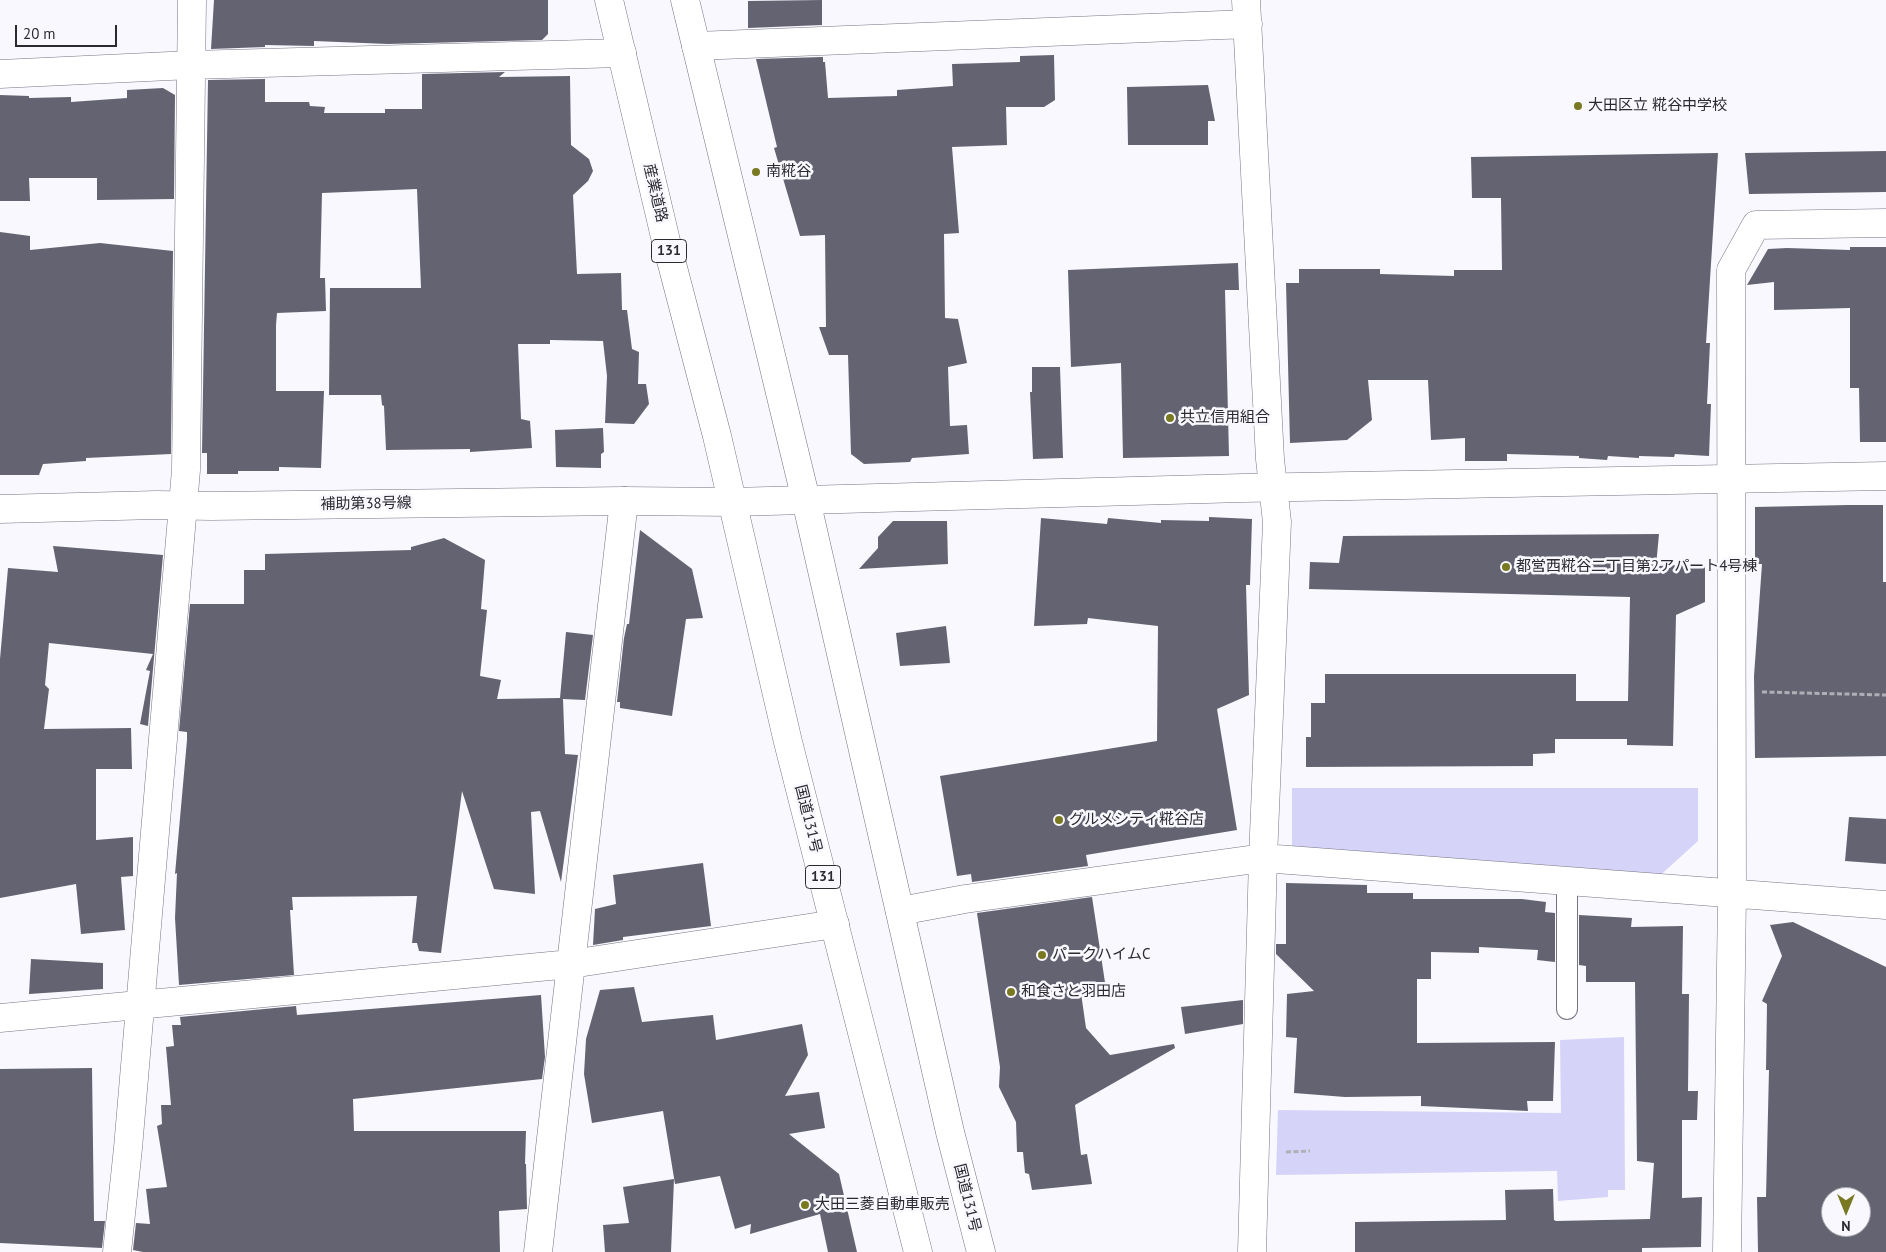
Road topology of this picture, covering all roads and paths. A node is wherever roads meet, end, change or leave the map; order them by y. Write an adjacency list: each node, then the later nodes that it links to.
1 (192, 0): 7 (main road)
2 (609, 0): 6 (main road, 産業道路 / 131)
3 (685, 0): 5 (main road)
4 (1247, 12): 5 (main road); 12 (main road)
5 (696, 46): 13 (main road)
6 (622, 53): 7 (main road); 15 (main road, 産業道路 / 131)
7 (191, 65): 8 (main road); 16 (main road)
8 (0, 74)
9 (1886, 224): 11 (main road)
10 (1886, 476): 11 (main road, 補助第38号線)
11 (1732, 478): 12 (main road, 補助第38号線); 18 (main road)
12 (1273, 488): 13 (main road, 補助第38号線); 20 (main road)
13 (806, 500): 15 (main road, 補助第38号線); 24 (main road, 国道131号)
14 (624, 501): 15 (main road, 補助第38号線); 16 (main road, 補助第38号線); 26 (main road)
15 (732, 502): 25 (main road, 国道131号 / 131)
16 (184, 505): 17 (main road, 補助第38号線); 27 (main road)
17 (0, 509)
18 (1732, 692): 19 (path); 22 (main road)
19 (1886, 694)
20 (1262, 858): 21 (main road); 24 (main road); 34 (main road)
21 (1567, 882): 22 (main road); 28 (lane)
22 (1732, 895): 23 (main road); 35 (main road)
23 (1886, 905)
24 (900, 911): 33 (main road, 国道131号)
25 (835, 924): 26 (main road); 32 (main road, 国道131号 / 131)
26 (571, 964): 27 (main road); 31 (main road)
27 (141, 1004): 29 (main road); 30 (main road)
28 (1567, 1009)
29 (0, 1018)
30 (117, 1252)
31 (538, 1252)
32 (918, 1252)
33 (981, 1252)
34 (1252, 1252)
35 (1727, 1252)

